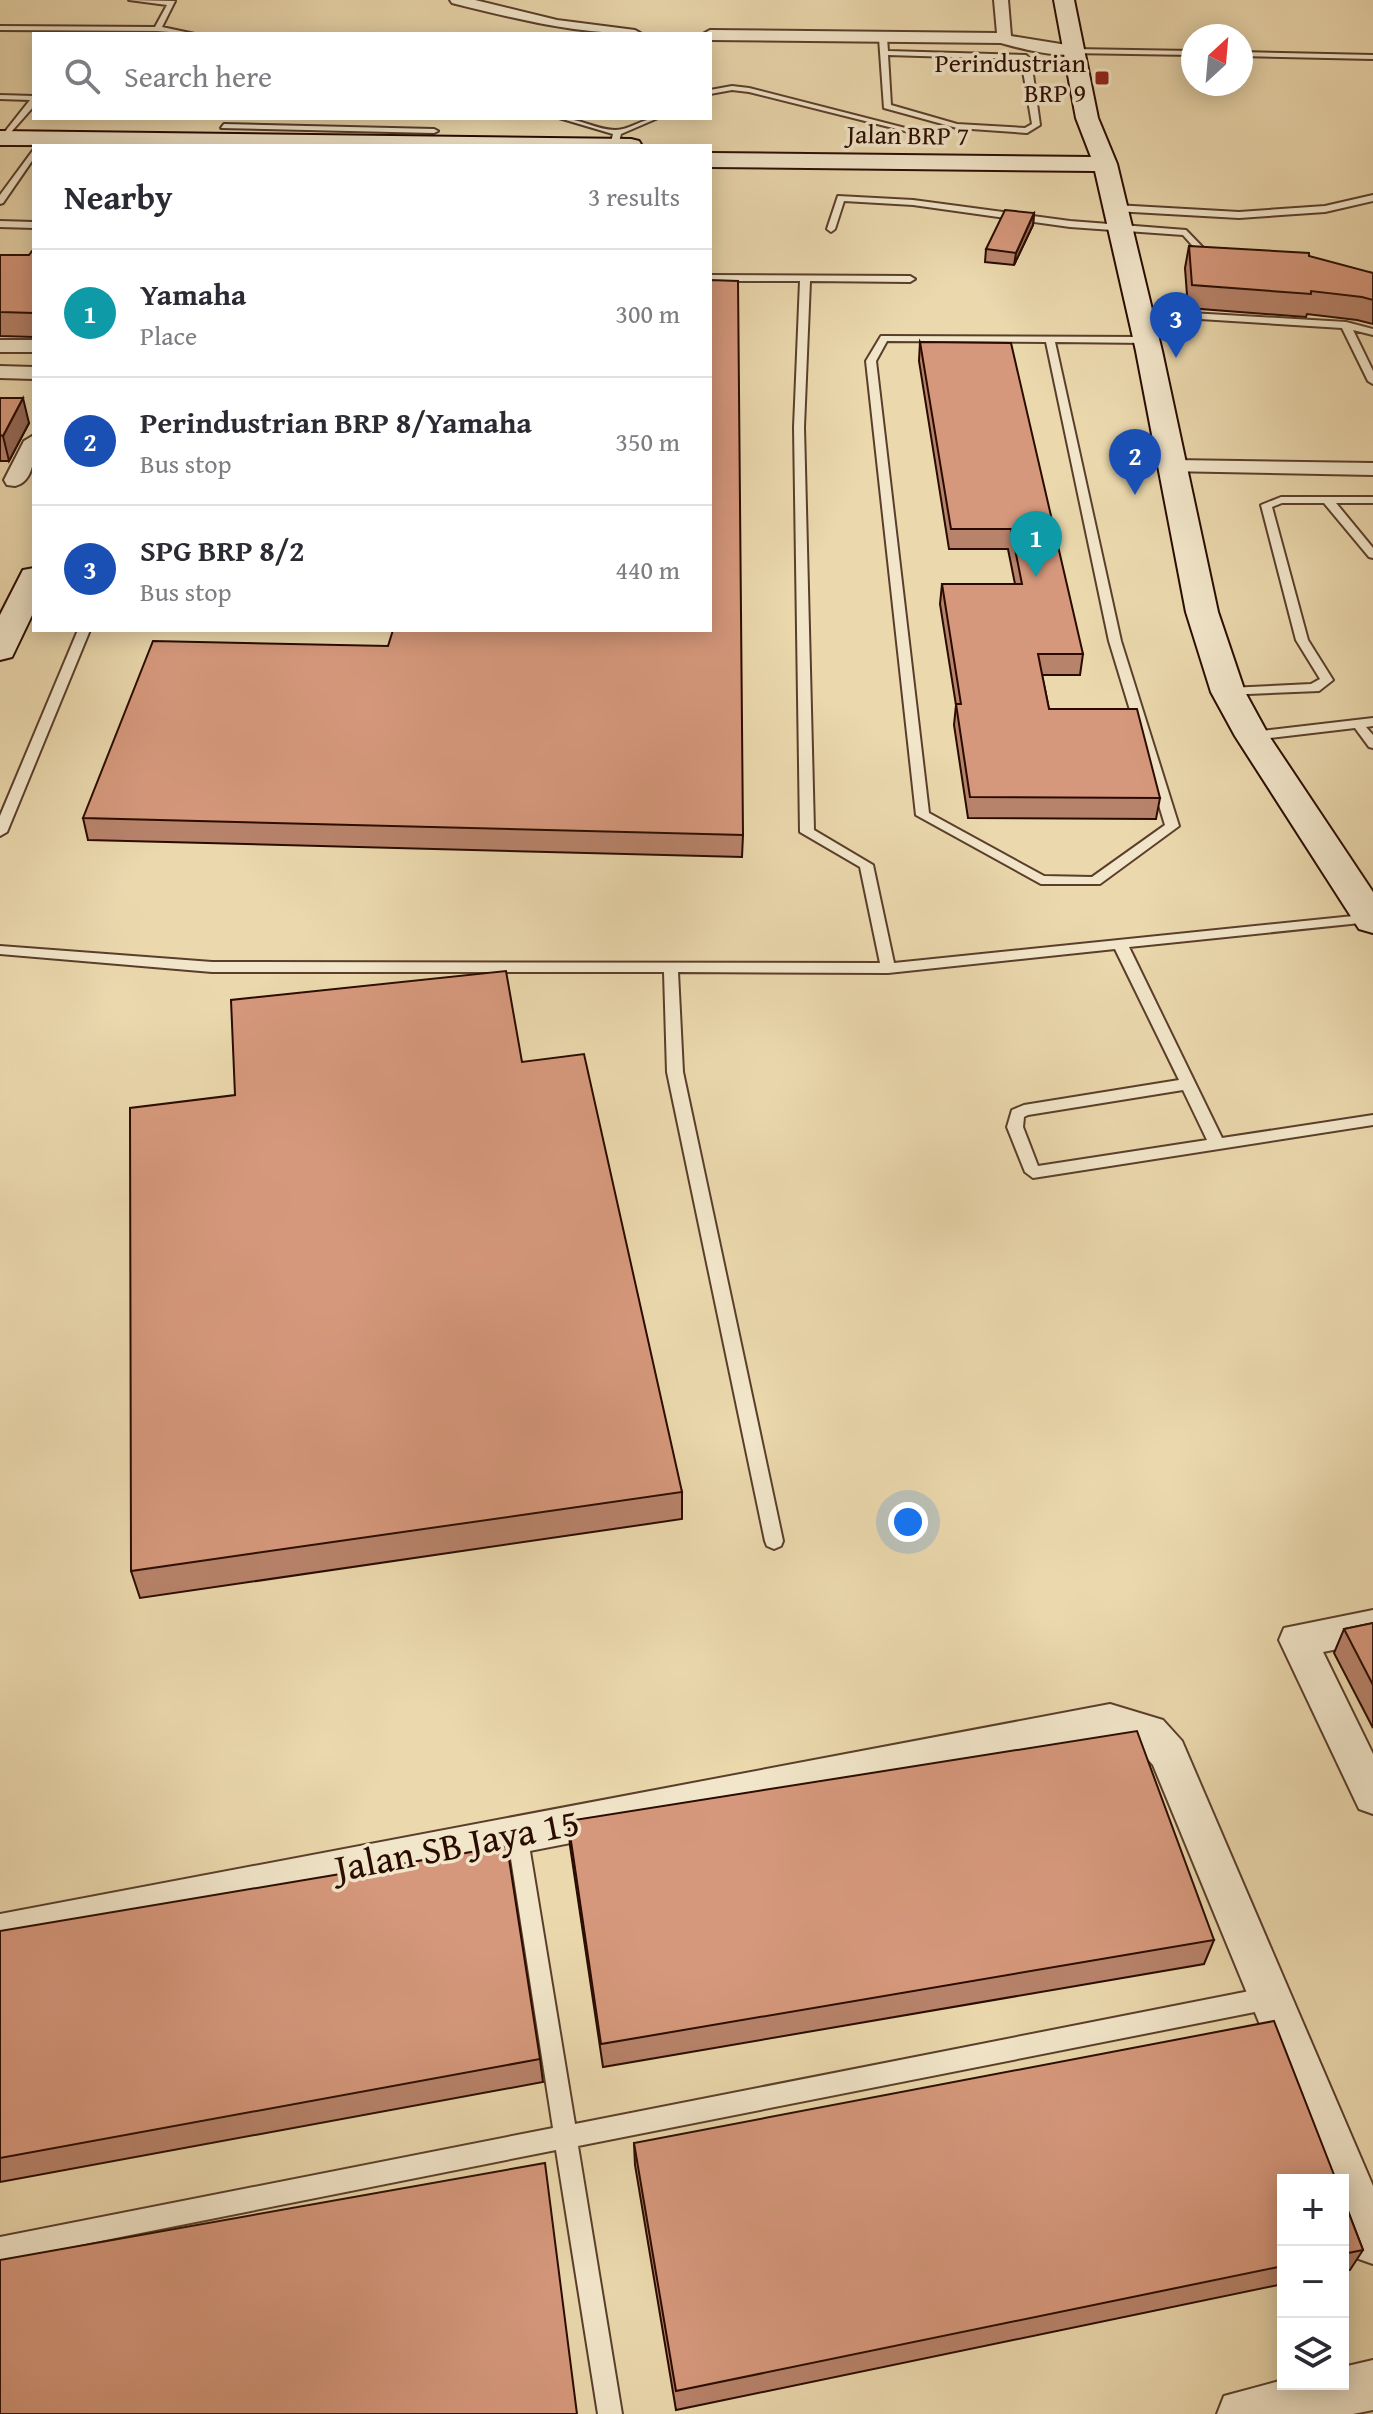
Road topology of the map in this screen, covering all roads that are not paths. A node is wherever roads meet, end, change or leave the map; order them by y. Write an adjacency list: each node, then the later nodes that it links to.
1 (133, 0): 6 (lane)
2 (457, 0): 8 (street)
3 (1001, 0): 10 (street)
4 (1064, 0): 12 (main road)
5 (0, 28): 6 (lane)
6 (157, 29): 7 (lane)
7 (177, 32)
8 (599, 32)
9 (712, 35): 11 (street)
10 (1002, 38): 11 (street); 12 (street)
11 (884, 45): 11 (lane)
12 (1073, 51): 13 (lane); 20 (main road)
13 (1181, 53)
14 (1253, 54): 15 (lane)
15 (1373, 57)
16 (712, 92): 27 (lane)
17 (0, 97): 18 (lane)
18 (32, 100)
19 (32, 103): 30 (lane)
20 (1087, 118): 35 (main road); 36 (main road)
21 (340, 120): 26 (lane)
22 (570, 120): 25 (lane)
23 (592, 120): 25 (lane)
24 (651, 120): 31 (lane)
25 (584, 124): 31 (lane)
26 (359, 129): 28 (lane); 29 (lane)
27 (913, 131)
28 (434, 133): 29 (main road); 31 (main road)
29 (229, 135): 30 (main road)
30 (1, 142): 33 (main road)
31 (621, 142)
32 (712, 147): 35 (main road, Jalan BRP 7)
33 (32, 151)
34 (32, 155): 39 (lane)
35 (992, 158): 36 (main road, Jalan BRP 7); 37 (main road, Jalan BRP 7); 40 (main road)
36 (1102, 158): 40 (main road)
37 (712, 160)
38 (1373, 198): 40 (lane)
39 (0, 201)
40 (1115, 211): 43 (lane); 44 (lane); 49 (main road)
41 (0, 224): 42 (lane)
42 (32, 225)
43 (831, 229)
44 (1220, 262)
45 (712, 278): 47 (lane)
46 (910, 279): 47 (lane)
47 (805, 280): 77 (lane)
48 (1346, 325): 49 (lane); 50 (lane); 56 (lane)
49 (1142, 326): 51 (lane); 58 (main road)
50 (1373, 332)
51 (1050, 340): 51 (lane)
52 (0, 346): 53 (street)
53 (32, 346)
54 (0, 372): 55 (street)
55 (32, 373)
56 (1373, 381)
57 (32, 445): 60 (street)
58 (1174, 466): 59 (street); 67 (main road)
59 (1373, 469)
60 (16, 480)
61 (1327, 500): 62 (lane); 63 (lane); 67 (lane)
62 (1373, 500)
63 (1373, 555)
64 (32, 581): 66 (main road)
65 (83, 632): 72 (lane)
66 (0, 650)
67 (1228, 692): 70 (main road)
68 (1373, 722): 69 (lane)
69 (1358, 724): 70 (lane); 71 (lane)
70 (1252, 736): 73 (main road)
71 (1373, 744)
72 (0, 832)
73 (1372, 919): 74 (lane)
74 (1120, 944): 77 (lane); 78 (lane)
75 (0, 950): 76 (lane)
76 (671, 968): 77 (lane); 81 (lane)
77 (888, 968)
78 (1188, 1084): 80 (lane); 80 (lane)
79 (1373, 1120): 80 (lane)
80 (1217, 1144)
81 (774, 1541)
82 (1373, 1626): 83 (street)
83 (1373, 1796)
84 (517, 1833): 85 (street, Jalan SB Jaya 15); 86 (street, Jalan SB Jaya 15); 87 (lane)
85 (0, 1934)
86 (1271, 1998): 87 (lane); 88 (street)
87 (565, 2137): 89 (lane); 91 (lane)
88 (1373, 2241)
89 (0, 2249)
90 (1373, 2385): 92 (street)
91 (610, 2414)
92 (1242, 2414)

